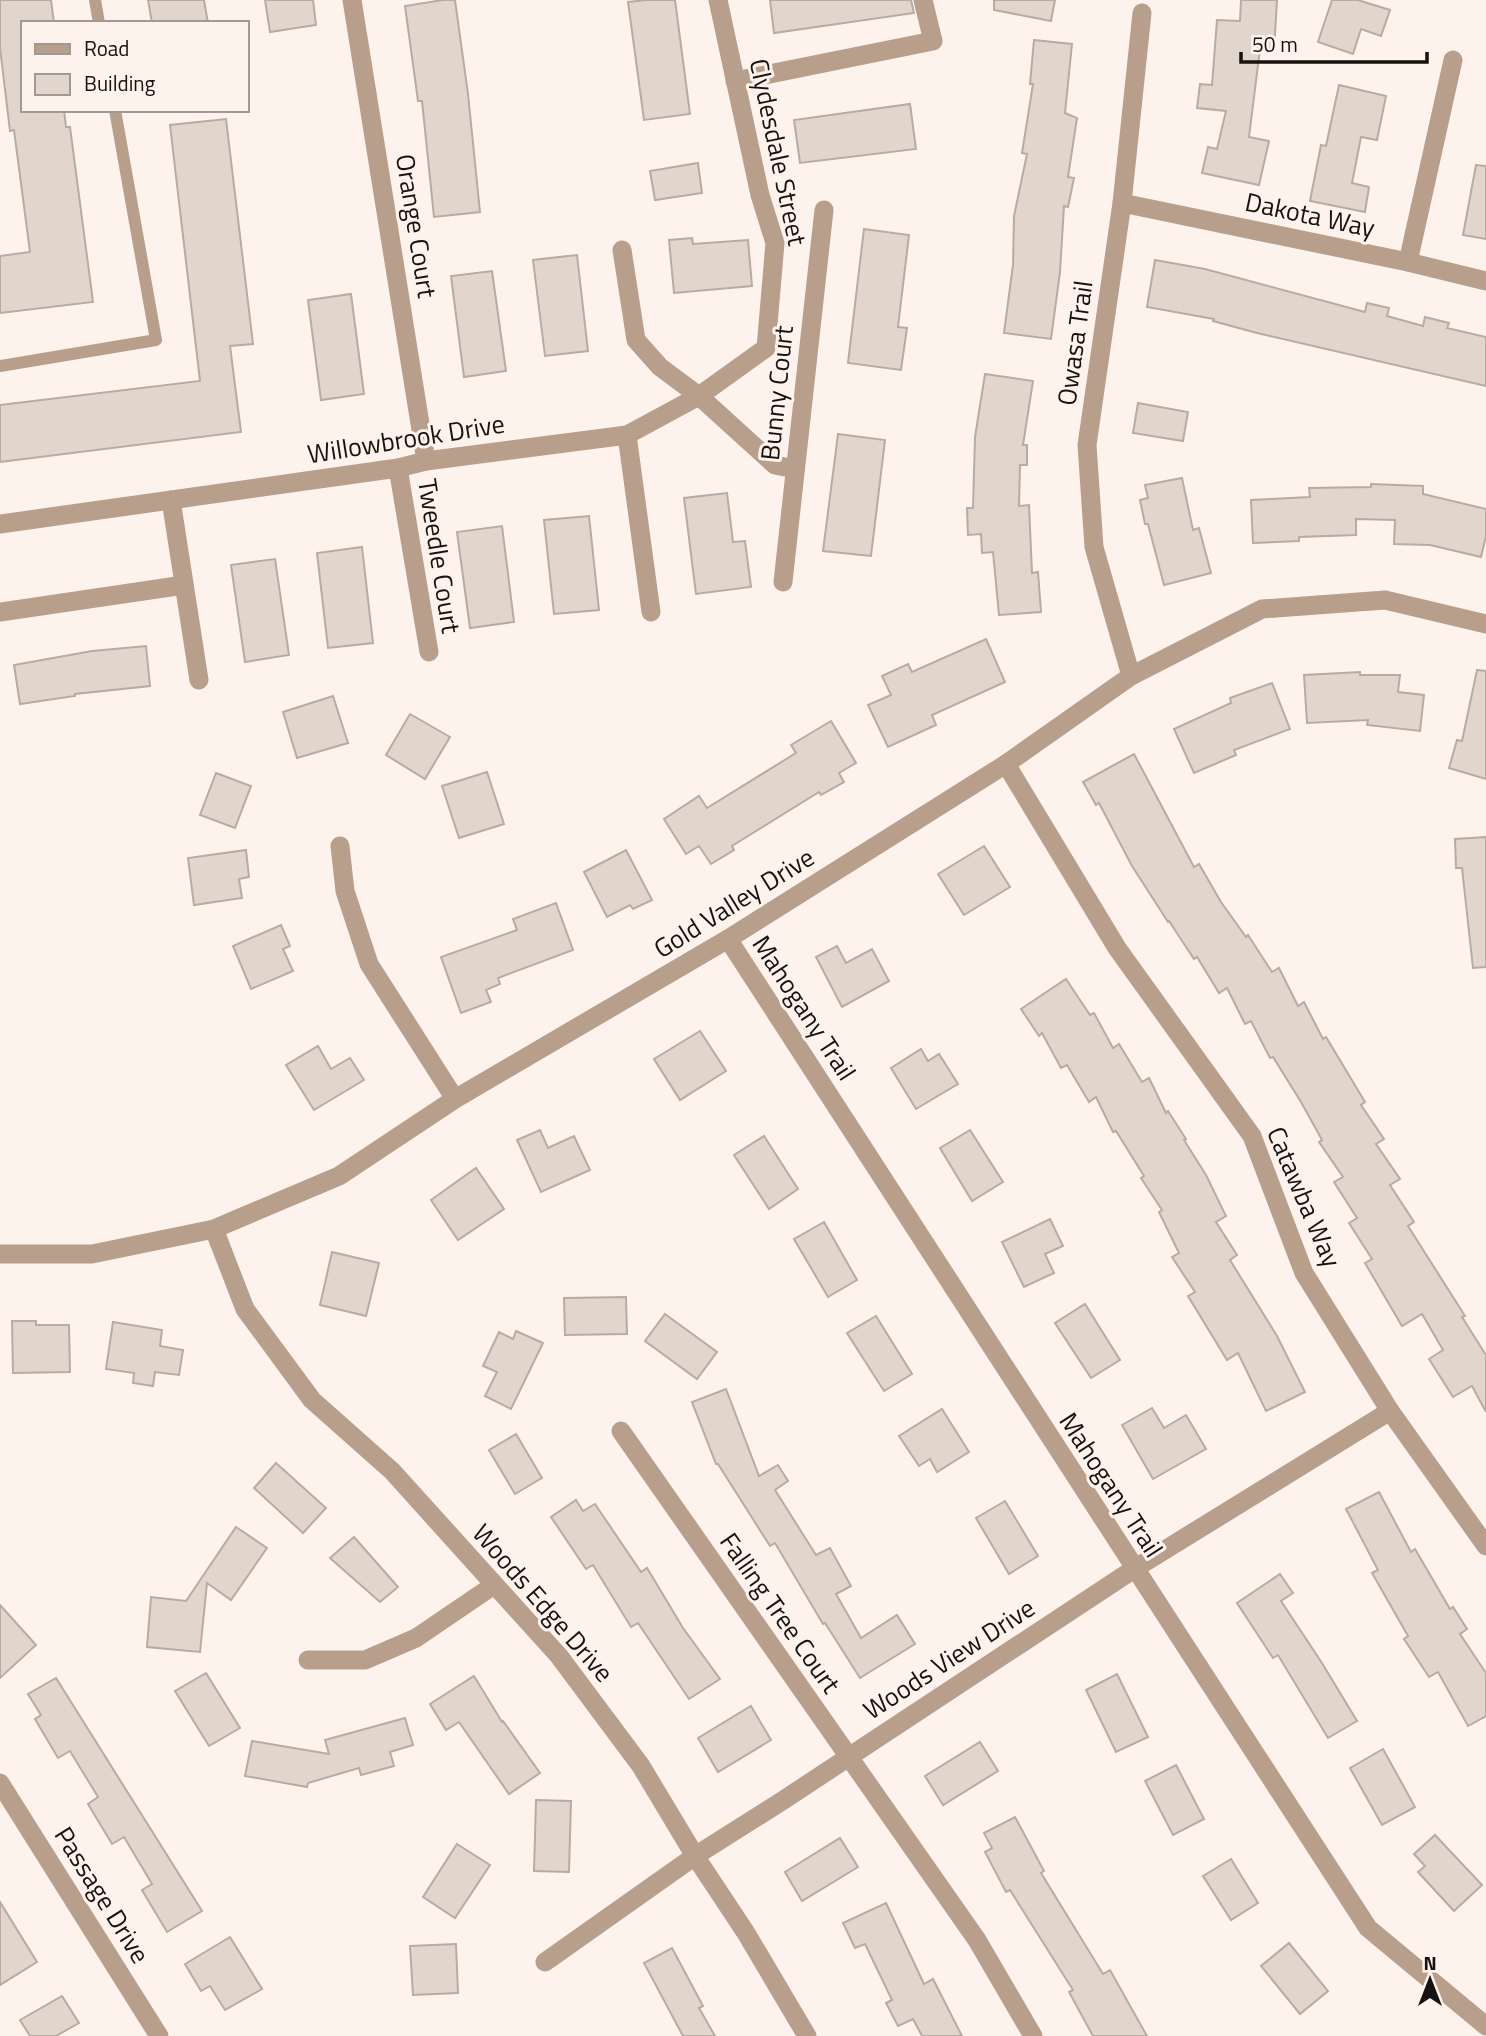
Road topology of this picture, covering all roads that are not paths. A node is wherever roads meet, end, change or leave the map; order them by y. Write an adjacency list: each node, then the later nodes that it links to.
1 (95, 0): 6 (lane)
2 (352, 0): 19 (street, Orange Court)
3 (718, 0): 8 (street, Clydesdale Street)
4 (923, 0): 8 (street)
5 (1142, 13): 10 (street, Owasa Trail)
6 (99, 21)
7 (1453, 61): 13 (street)
8 (736, 81): 15 (street, Clydesdale Street)
9 (115, 112): 16 (lane)
10 (1122, 204): 13 (street, Dakota Way); 30 (street, Owasa Trail)
11 (824, 210): 21 (street, Bunny Court)
12 (622, 250): 17 (street)
13 (1408, 262): 14 (street, Dakota Way)
14 (1486, 281)
15 (769, 317): 17 (street, Willowbrook Drive)
16 (0, 366)
17 (699, 396): 18 (street, Willowbrook Drive); 21 (street)
18 (627, 435): 19 (street, Willowbrook Drive); 27 (street)
19 (426, 461): 20 (street, Willowbrook Drive)
20 (398, 468): 22 (street, Willowbrook Drive); 29 (street, Tweedle Court)
21 (795, 469): 24 (street, Bunny Court)
22 (171, 500): 23 (street, Willowbrook Drive); 25 (street)
23 (0, 524)
24 (783, 582)
25 (184, 584): 26 (street); 31 (street)
26 (0, 612)
27 (651, 612)
28 (1486, 624): 30 (street, Gold Valley Drive)
29 (429, 652)
30 (1131, 676): 32 (street, Gold Valley Drive)
31 (200, 680)
32 (1006, 764): 34 (street, Gold Valley Drive); 38 (street, Catawba Way)
33 (340, 846): 35 (street)
34 (728, 939): 35 (street, Gold Valley Drive); 41 (street, Mahogany Trail)
35 (455, 1099): 36 (street, Gold Valley Drive)
36 (214, 1229): 37 (street, Gold Valley Drive); 42 (street, Woods Edge Drive)
37 (0, 1254)
38 (1390, 1411): 40 (street, Catawba Way); 41 (street, Woods View Drive)
39 (621, 1431): 44 (street, Falling Tree Court)
40 (1486, 1546)
41 (1134, 1569): 44 (street, Woods View Drive); 48 (street, Mahogany Trail)
42 (494, 1585): 43 (street); 46 (street, Woods Edge Drive)
43 (308, 1660)
44 (848, 1757): 46 (street, Woods View Drive); 51 (street, Falling Tree Court)
45 (0, 1783): 49 (street, Passage Drive)
46 (695, 1856): 47 (street, Woods View Drive); 50 (street, Woods Edge Drive)
47 (545, 1962)
48 (1486, 2026)
49 (159, 2036)
50 (807, 2036)
51 (1033, 2036)

